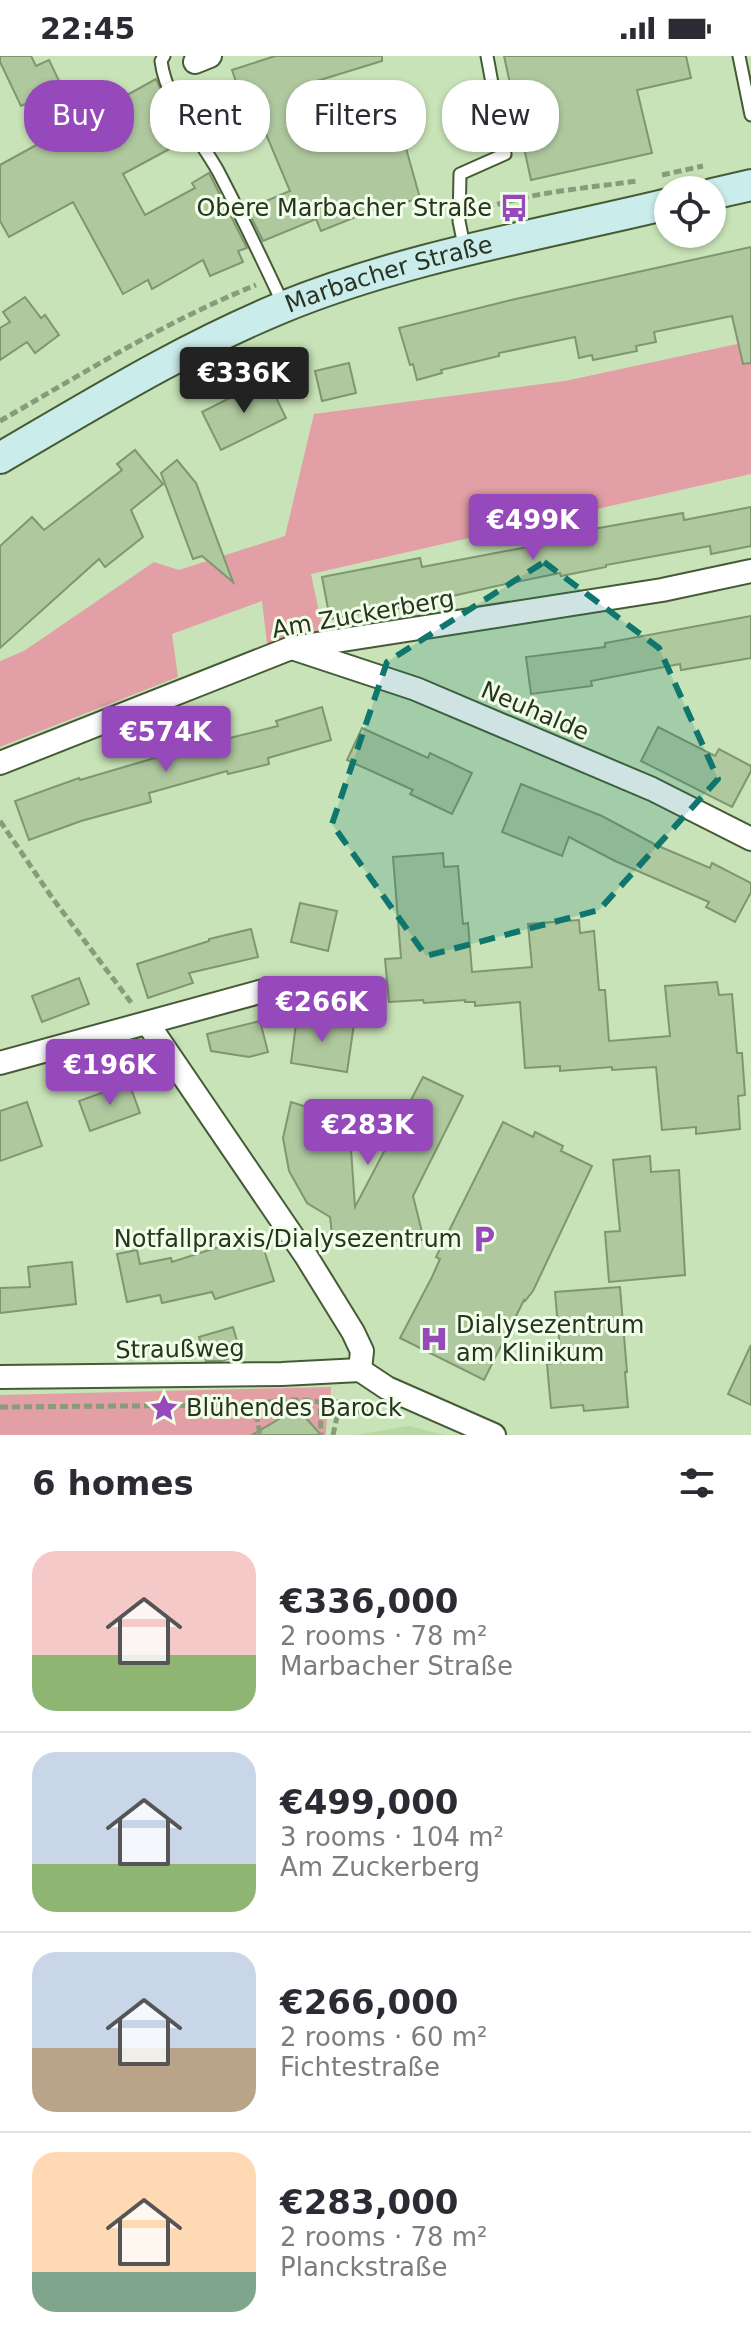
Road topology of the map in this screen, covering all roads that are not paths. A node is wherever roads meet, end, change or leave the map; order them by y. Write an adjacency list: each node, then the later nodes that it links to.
1 (164, 56): 9 (lane)
2 (487, 56): 8 (lane)
3 (739, 56): 4 (lane)
4 (751, 115)
5 (751, 185): 6 (main road)
6 (726, 191)
7 (654, 207): 8 (main road, Marbacher Straße)
8 (465, 251): 9 (main road, Marbacher Straße)
9 (284, 307): 10 (main road, Marbacher Straße)
10 (0, 458)
11 (751, 571): 12 (street, Am Zuckerberg)
12 (291, 648): 13 (street, Am Zuckerberg); 14 (street, Neuhalde)
13 (0, 763)
14 (751, 839)
15 (295, 993): 16 (street)
16 (148, 1024): 17 (street); 18 (street)
17 (0, 1063)
18 (360, 1370): 19 (street, Straußweg); 20 (street)
19 (0, 1377)
20 (494, 1435)

